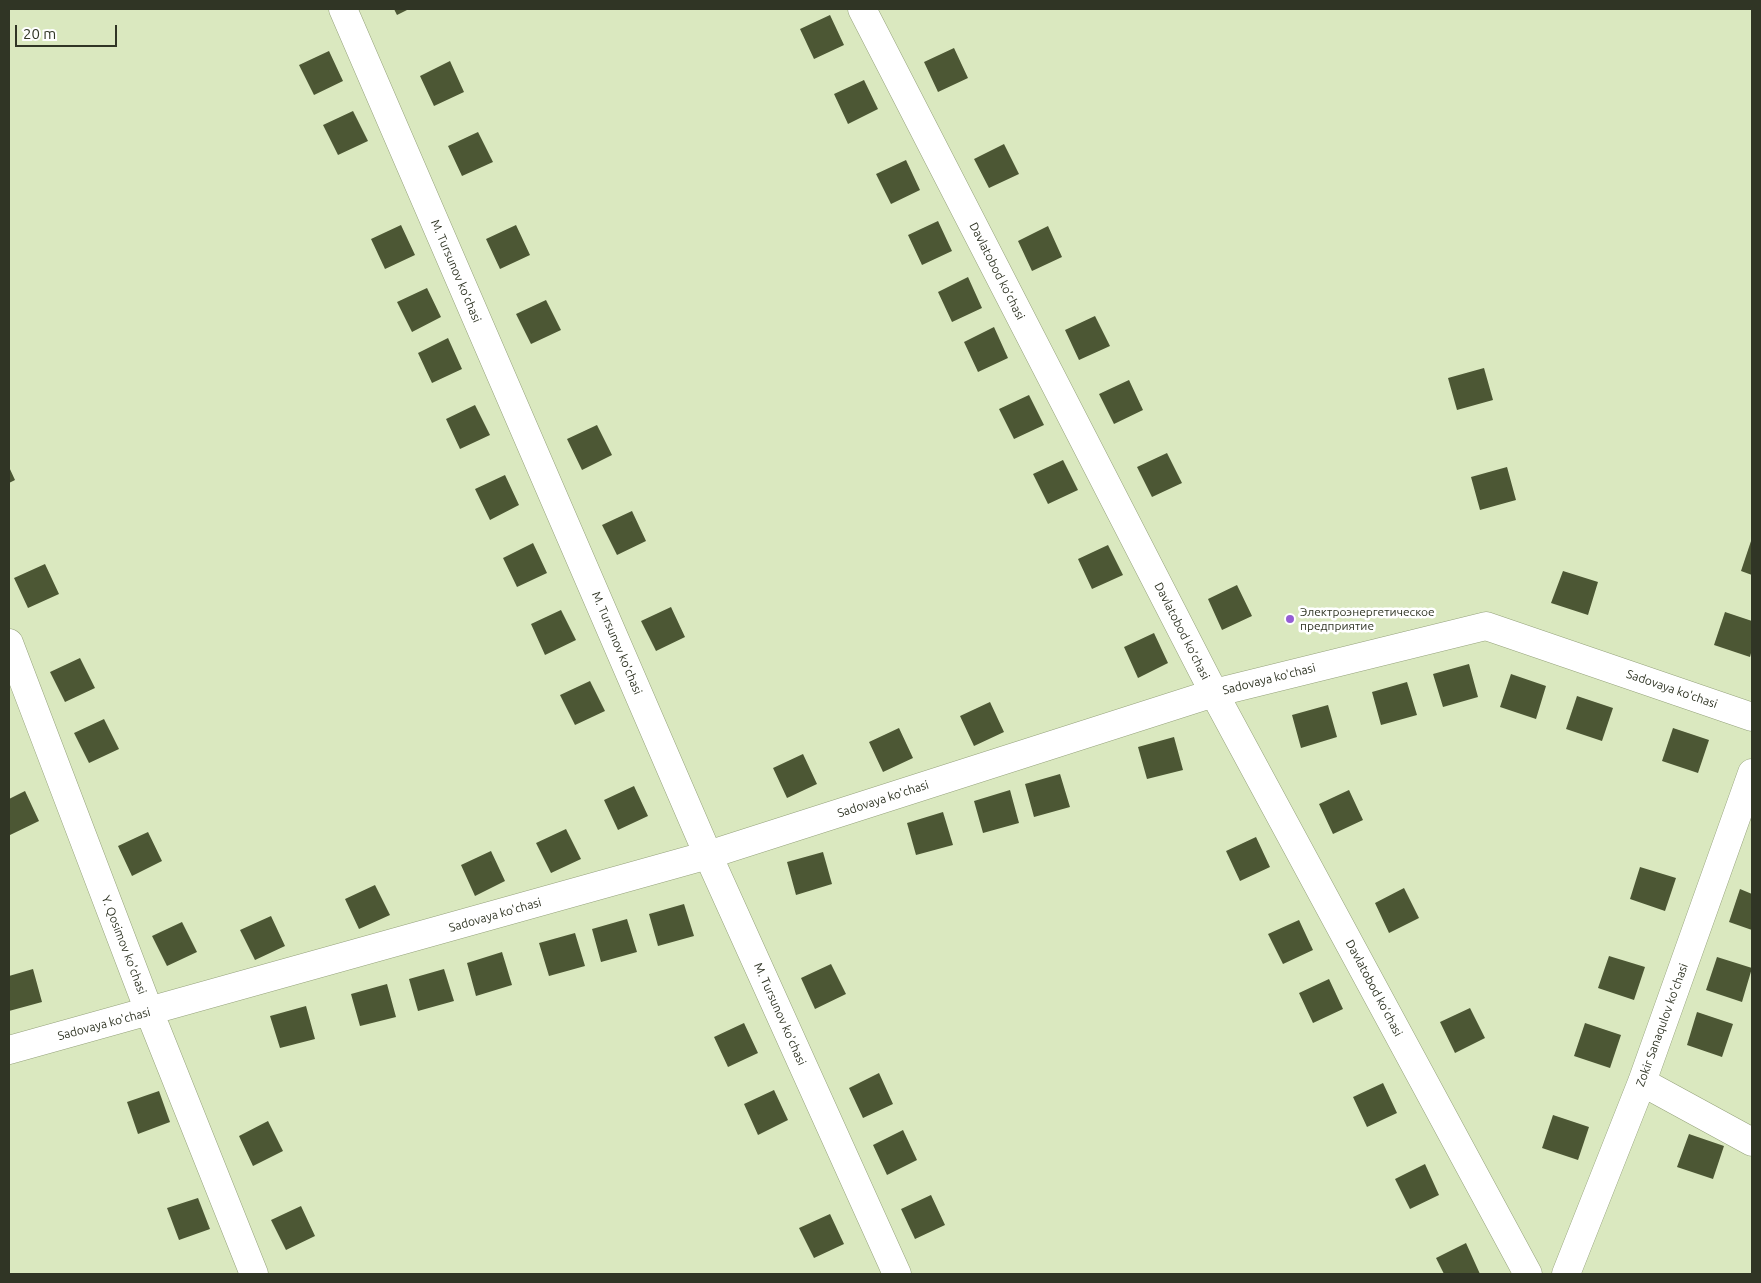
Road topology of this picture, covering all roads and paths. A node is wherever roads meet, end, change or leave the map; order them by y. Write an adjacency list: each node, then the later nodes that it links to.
1 (342, 9): 7 (street, M. Tursunov ko'chasi)
2 (862, 9): 4 (street, Davlatobod ko’chasi)
3 (9, 643): 8 (street, Y. Qosimov ko'chasi)
4 (1214, 693): 5 (street, Sadovaya ko'chasi); 7 (street, Sadovaya ko'chasi); 14 (street, Davlatobod ko’chasi)
5 (1752, 717)
6 (1752, 773): 10 (street, Zokir Sanaqulov ko'chasi)
7 (708, 855): 8 (street, Sadovaya ko'chasi); 13 (street, M. Tursunov ko'chasi)
8 (149, 1011): 9 (street, Sadovaya ko'chasi); 12 (street, Y. Qosimov ko'chasi)
9 (9, 1050)
10 (1642, 1082): 11 (street); 15 (street, Zokir Sanaqulov ko'chasi)
11 (1752, 1142)
12 (254, 1274)
13 (897, 1274)
14 (1528, 1274)
15 (1566, 1274)

